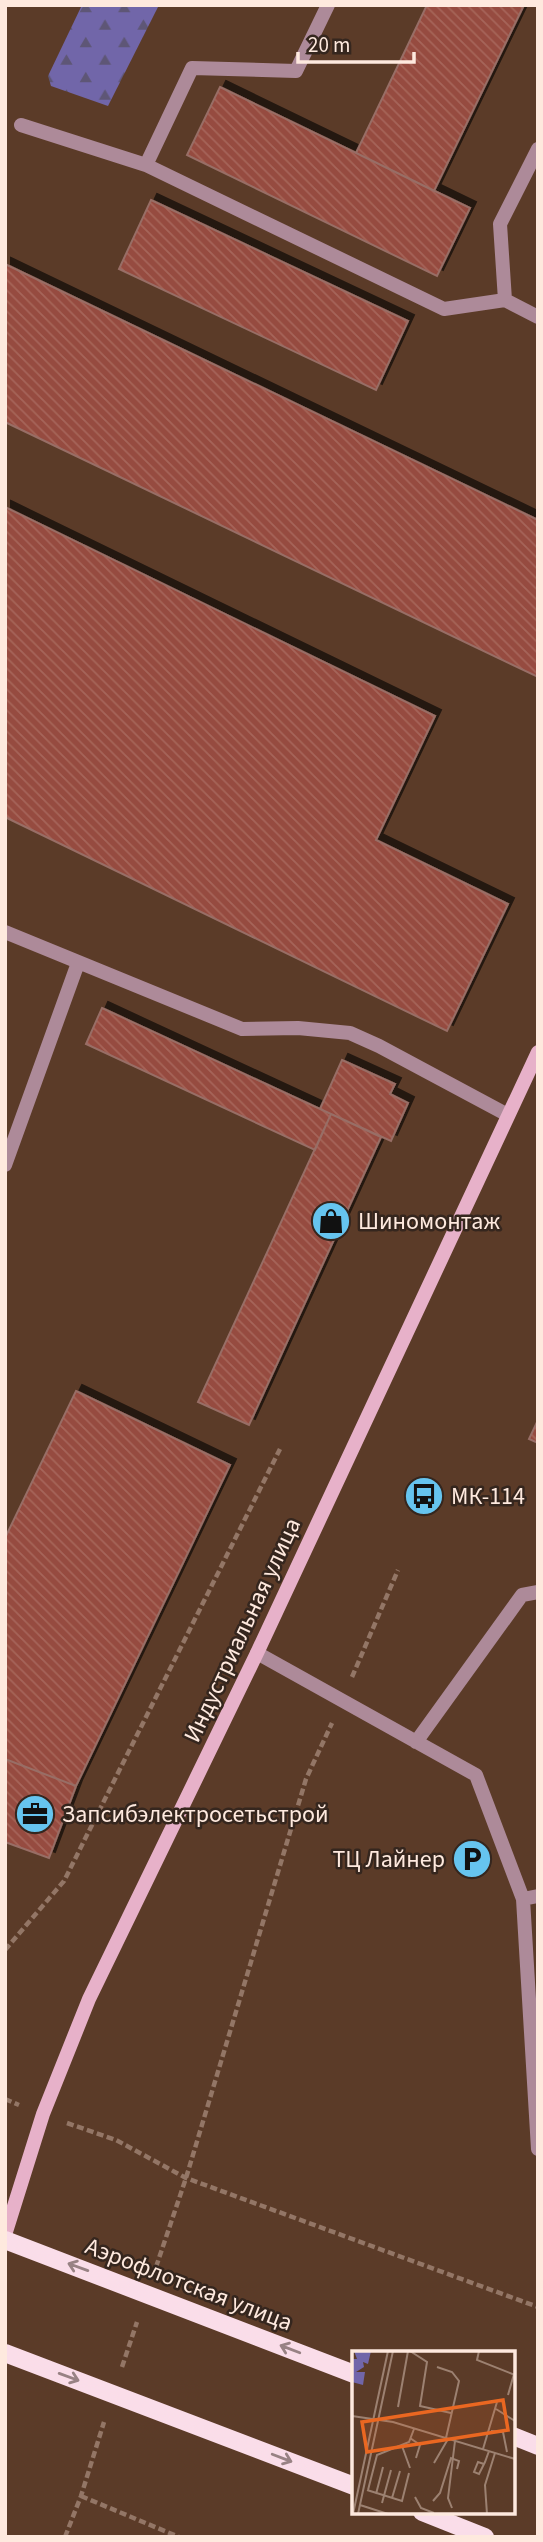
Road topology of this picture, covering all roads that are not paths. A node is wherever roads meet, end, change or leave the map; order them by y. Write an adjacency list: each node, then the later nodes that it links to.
1 (328, 5): 4 (lane)
2 (21, 125): 4 (lane)
3 (538, 149): 5 (lane)
4 (146, 165): 5 (lane)
5 (505, 300): 6 (lane)
6 (538, 317)
7 (5, 932): 8 (lane)
8 (78, 963): 11 (lane); 12 (lane)
9 (538, 1052): 10 (main road, Индустриальная улица)
10 (532, 1079): 11 (main road, Индустриальная улица)
11 (508, 1115): 14 (main road, Индустриальная улица)
12 (5, 1165)
13 (538, 1592): 15 (lane)
14 (257, 1653): 15 (lane); 18 (main road, Индустриальная улица)
15 (416, 1742): 16 (lane)
16 (530, 1898): 17 (lane)
17 (538, 2149)
18 (5, 2238): 20 (main road, Аэрофлотская улица, one-way to 18)
19 (5, 2353): 23 (main road, one-way to 23)
20 (352, 2373)
21 (515, 2437): 22 (main road)
22 (538, 2446)
23 (352, 2485)
24 (427, 2514): 25 (main road)
25 (485, 2537)

